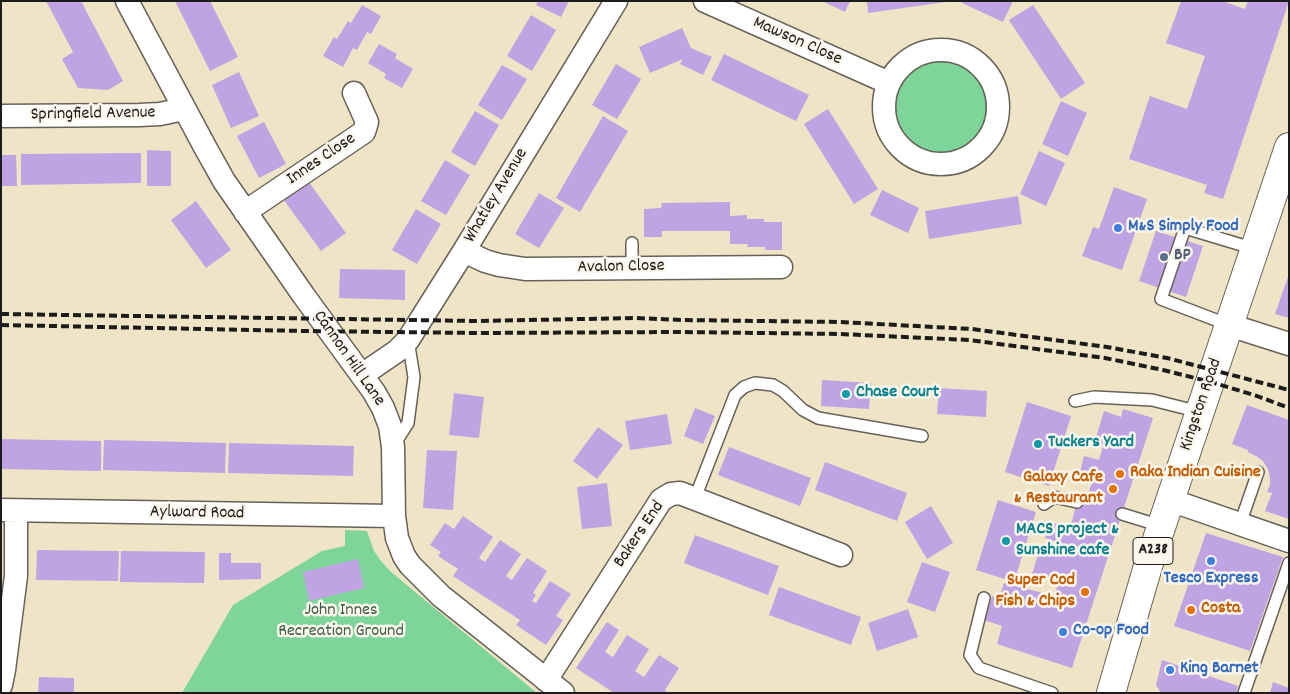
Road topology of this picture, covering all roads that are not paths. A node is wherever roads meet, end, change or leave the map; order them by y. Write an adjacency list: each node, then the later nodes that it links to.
1 (127, 1): 6 (street, Cannon Hill Lane)
2 (616, 1): 12 (street, Whatley Avenue)
3 (705, 1): 4 (street, Mawson Close)
4 (889, 83): 4 (street)
5 (354, 93): 9 (street, Innes Close)
6 (184, 109): 7 (street, Springfield Avenue); 9 (street, Cannon Hill Lane)
7 (1, 116)
8 (1289, 147): 11 (main road, Kingston Road / A238)
9 (245, 212): 18 (street, Cannon Hill Lane)
10 (632, 243): 14 (lane)
11 (1255, 249): 15 (main road, Kingston Road / A238); 15 (lane)
12 (464, 251): 14 (street, Avalon Close); 16 (street, Whatley Avenue)
13 (781, 266): 14 (street, Avalon Close)
14 (632, 268)
15 (1229, 325): 17 (street); 20 (main road, Kingston Road / A238)
16 (408, 340): 18 (street, Whatley Avenue); 22 (lane)
17 (1289, 344)
18 (362, 375): 22 (street, Cannon Hill Lane)
19 (1075, 401): 20 (lane)
20 (1200, 412): 25 (main road, Kingston Road / A238)
21 (922, 436): 24 (lane)
22 (392, 447): 30 (street, Cannon Hill Lane)
23 (1258, 472): 31 (lane)
24 (695, 498): 34 (street, Bakers End); 38 (street, Bakers End)
25 (1170, 500): 31 (street); 32 (main road, Kingston Road / A238)
26 (1077, 502): 27 (lane)
27 (1044, 504)
28 (9, 510): 30 (street, Aylward Road); 37 (street)
29 (1122, 514): 32 (lane)
30 (394, 516): 38 (street, Cannon Hill Lane)
31 (1240, 524): 33 (street)
32 (1161, 526): 40 (main road, Kingston Road / A238)
33 (1289, 541)
34 (841, 555)
35 (1289, 563): 41 (lane)
36 (984, 598): 39 (lane)
37 (1, 685)
38 (554, 687)
39 (1052, 693)
40 (1111, 693)
41 (1244, 693)

